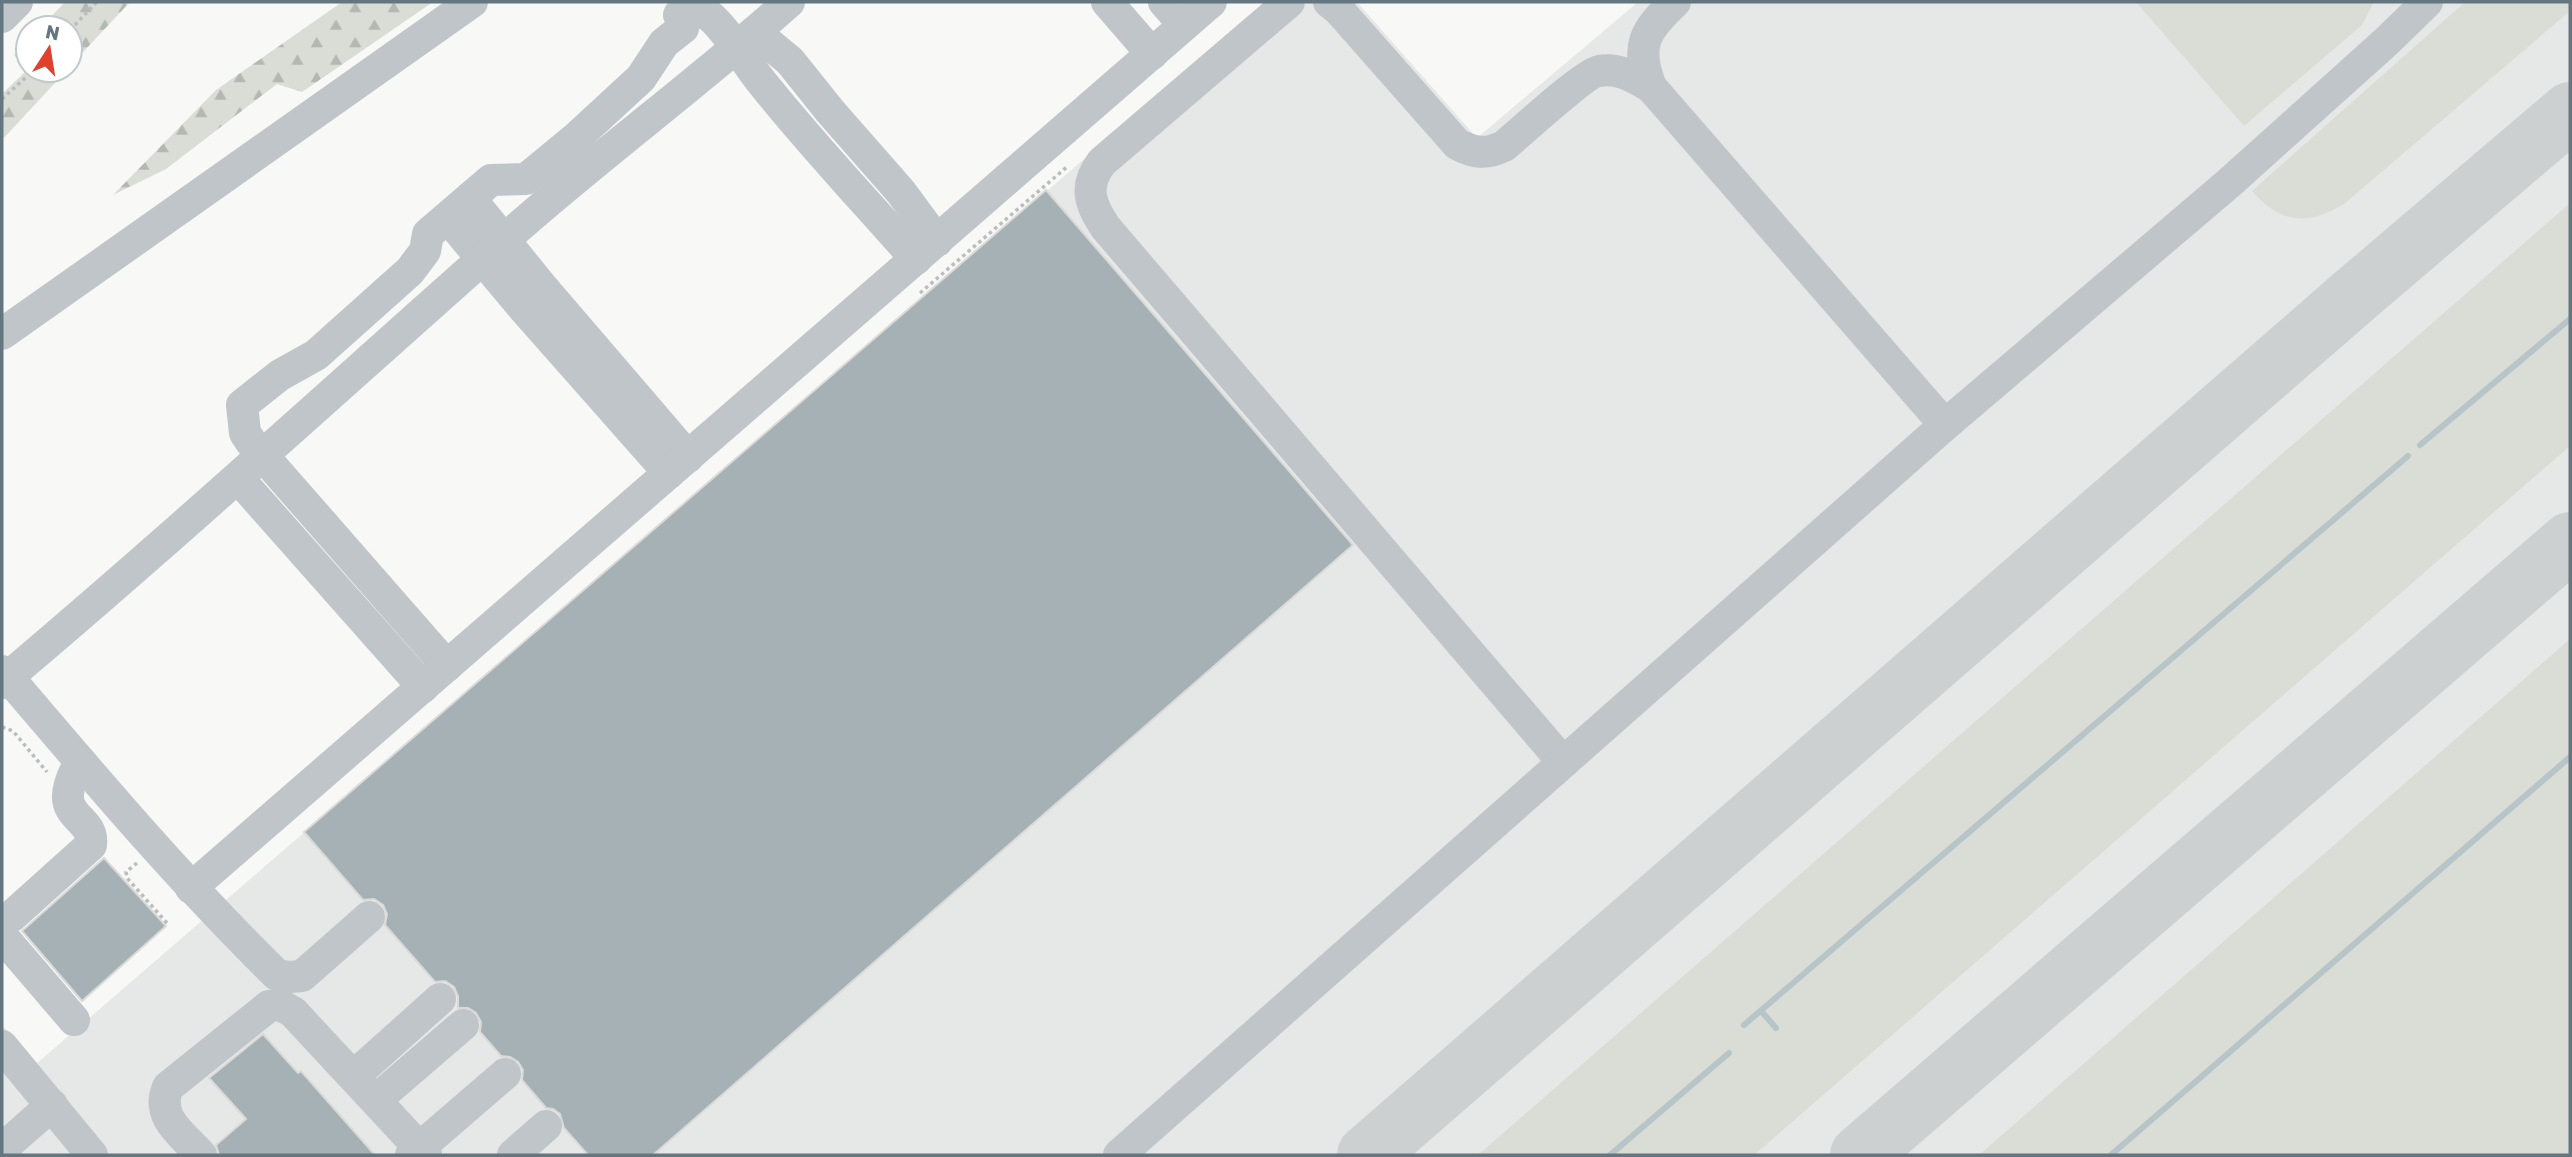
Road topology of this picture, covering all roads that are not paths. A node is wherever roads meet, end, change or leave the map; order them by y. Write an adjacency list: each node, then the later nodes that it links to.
1 (17, 2): 11 (street)
2 (472, 2): 18 (street)
3 (789, 2): 12 (street)
4 (1107, 2): 13 (street)
5 (1211, 2): 10 (street)
6 (1289, 2): 27 (street)
7 (1329, 2): 14 (street)
8 (1675, 2): 14 (street)
9 (2427, 2): 19 (street)
10 (1174, 13): 13 (street)
11 (2, 17)
12 (746, 41): 15 (street); 16 (street); 17 (street)
13 (1152, 54): 17 (street)
14 (1651, 87): 19 (street)
15 (459, 207): 16 (street); 20 (street)
16 (494, 250): 20 (street); 21 (street)
17 (926, 250): 21 (street)
18 (2, 334)
19 (1945, 425): 27 (street)
20 (264, 456): 22 (street); 23 (street)
21 (678, 465): 23 (street)
22 (238, 478): 24 (street); 25 (street)
23 (447, 666): 25 (street)
24 (4, 677): 26 (street)
25 (423, 687): 28 (street)
26 (80, 762): 28 (street); 30 (street)
27 (1563, 762): 45 (street)
28 (191, 888): 29 (street)
29 (369, 916)
30 (8, 919): 32 (street)
31 (440, 999): 36 (street)
32 (74, 1020)
33 (463, 1025): 37 (street)
34 (2, 1046): 38 (street)
35 (505, 1074): 41 (street)
36 (354, 1076): 37 (street); 43 (street)
37 (376, 1100): 41 (street)
38 (52, 1105): 40 (street); 42 (street)
39 (546, 1126): 44 (street)
40 (2, 1149)
41 (419, 1153)
42 (92, 1155)
43 (201, 1155)
44 (513, 1155)
45 (1119, 1155)

